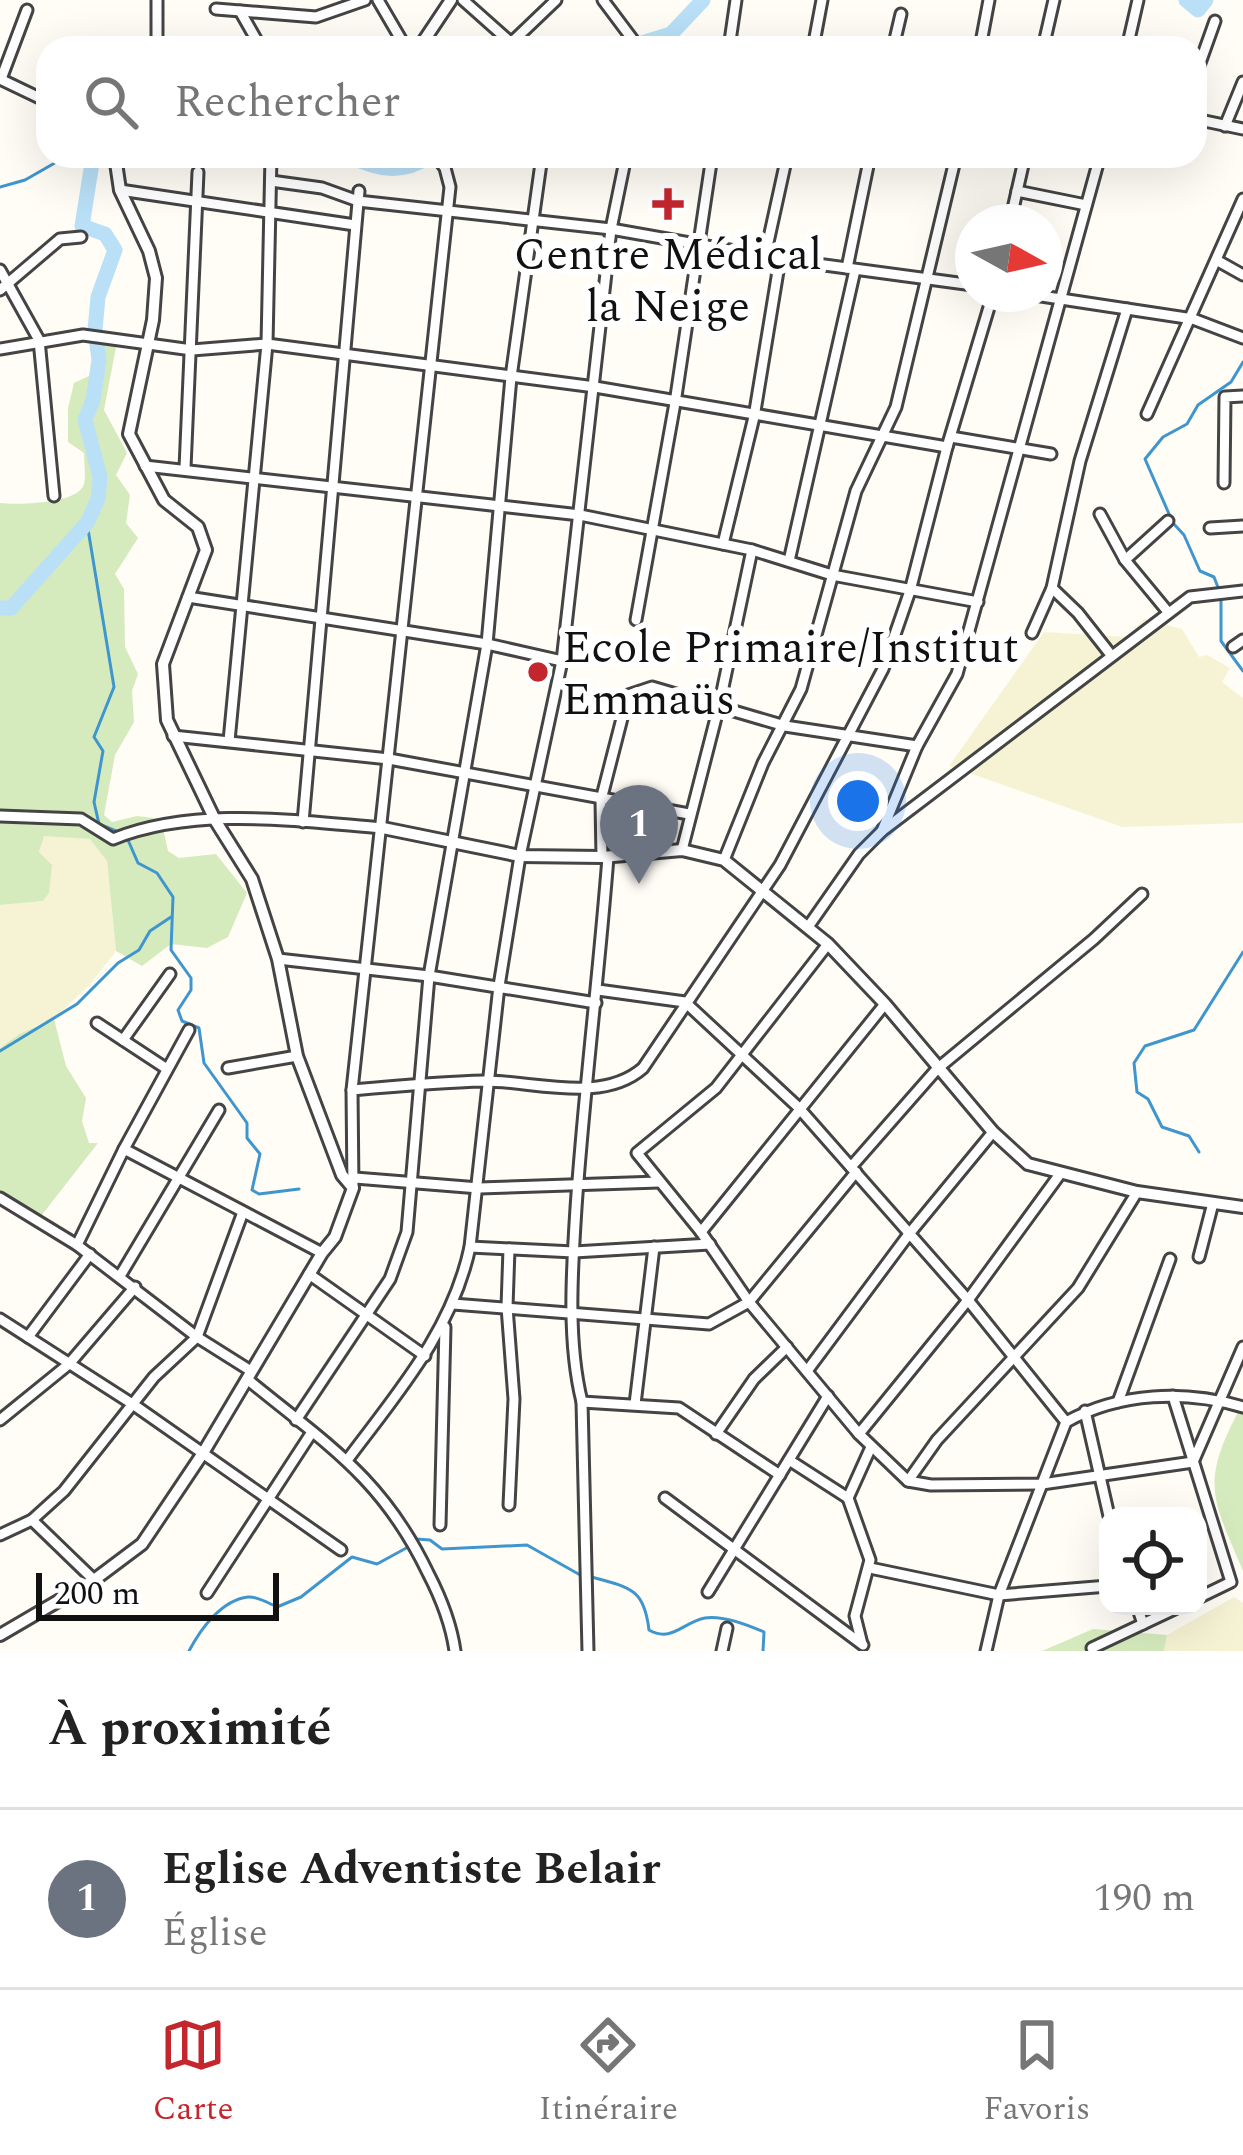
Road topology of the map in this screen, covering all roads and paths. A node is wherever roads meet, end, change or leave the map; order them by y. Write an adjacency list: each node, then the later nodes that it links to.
1 (157, 0): 19 (street)
2 (365, 0): 16 (street)
3 (378, 0): 21 (street)
4 (451, 0): 22 (street)
5 (463, 0): 23 (street)
6 (556, 0): 24 (street)
7 (603, 0): 13 (street)
8 (736, 0): 26 (street)
9 (822, 0): 27 (street)
10 (989, 0): 29 (street)
11 (1054, 0): 30 (street)
12 (1138, 0): 31 (street)
13 (616, 4): 25 (street)
14 (27, 10): 33 (street)
15 (216, 10): 16 (street)
16 (240, 11): 20 (street)
17 (901, 14): 28 (street)
18 (1215, 21): 32 (street)
19 (157, 36)
20 (254, 36)
21 (399, 36)
22 (427, 36)
23 (504, 36)
24 (522, 36)
25 (633, 36)
26 (731, 36)
27 (815, 36)
28 (896, 36)
29 (982, 36)
30 (1045, 36)
31 (1130, 36)
32 (1207, 43)
33 (0, 79): 35 (street)
34 (1243, 82): 37 (street)
35 (36, 96)
36 (1207, 122): 37 (street)
37 (1226, 126): 38 (street)
38 (1243, 129)
39 (117, 168): 52 (street)
40 (271, 168): 51 (street)
41 (445, 168): 59 (street)
42 (541, 168): 61 (street)
43 (624, 168): 63 (street)
44 (710, 168): 65 (street)
45 (785, 168): 66 (street)
46 (868, 168): 69 (street)
47 (953, 168): 72 (street)
48 (1022, 168): 53 (street)
49 (1097, 168): 58 (street)
50 (198, 172): 56 (street)
51 (272, 181): 54 (street); 60 (street)
52 (120, 190): 56 (street); 83 (street)
53 (1017, 191): 57 (street); 58 (street)
54 (358, 196): 59 (street); 62 (street)
55 (1243, 199): 68 (street)
56 (197, 203): 60 (street); 86 (street)
57 (1014, 204)
58 (1086, 205): 74 (street)
59 (447, 209): 61 (street); 88 (street)
60 (273, 212): 62 (street); 84 (street)
61 (535, 220): 63 (street); 89 (street)
62 (355, 225): 87 (street)
63 (611, 229): 65 (street); 90 (street)
64 (81, 238): 75 (street)
65 (697, 246): 66 (street); 92 (street)
66 (764, 256): 67 (street)
67 (779, 259): 69 (street); 94 (street)
68 (1218, 261): 71 (street); 80 (street)
69 (851, 269): 72 (street); 95 (street)
70 (0, 270): 75 (street)
71 (1243, 275)
72 (926, 278): 73 (street); 96 (street)
73 (955, 282)
74 (1063, 285)
75 (4, 287): 82 (street)
76 (1063, 300): 77 (street)
77 (1127, 309): 80 (street); 119 (street)
78 (988, 312): 97 (street)
79 (1055, 312): 98 (street)
80 (1193, 319): 81 (street); 93 (street)
81 (1243, 338)
82 (39, 340): 83 (street); 85 (street); 105 (street)
83 (149, 344): 86 (street); 100 (street)
84 (267, 344): 86 (street); 87 (street); 102 (street)
85 (0, 350)
86 (192, 350): 101 (street)
87 (343, 356): 88 (street); 104 (street)
88 (428, 368): 89 (street); 106 (street)
89 (511, 377): 90 (street); 107 (street)
90 (595, 387): 92 (street); 109 (street)
91 (1243, 396): 103 (street)
92 (675, 403): 94 (street); 112 (street)
93 (1147, 414)
94 (754, 417): 95 (street); 114 (street)
95 (819, 428): 96 (street); 117 (street)
96 (882, 438): 97 (street); 118 (street)
97 (949, 442): 98 (street); 120 (street)
98 (1018, 449): 99 (street); 123 (street)
99 (1051, 454)
100 (145, 466): 101 (street); 122 (street)
101 (185, 468): 102 (street)
102 (254, 476): 104 (street); 124 (street)
103 (1224, 483)
104 (331, 486): 106 (street); 126 (street)
105 (54, 496)
106 (415, 496): 107 (street); 128 (street)
107 (499, 508): 109 (street); 130 (street)
108 (1100, 514): 116 (street)
109 (580, 515): 112 (street); 132 (street)
110 (1168, 520): 116 (street)
111 (1243, 526): 113 (street)
112 (652, 528): 114 (street); 127 (street)
113 (1210, 528)
114 (722, 544): 115 (street)
115 (752, 550): 117 (street); 133 (street)
116 (1125, 560): 125 (street)
117 (790, 561): 118 (street)
118 (832, 575): 120 (street); 134 (street)
119 (1052, 588): 129 (street); 131 (street)
120 (910, 591): 123 (street); 136 (street)
121 (1243, 591): 125 (street)
122 (188, 597): 124 (street); 135 (street)
123 (978, 602): 138 (street)
124 (242, 605): 126 (street); 137 (street)
125 (1168, 612): 131 (street)
126 (320, 619): 128 (street); 139 (street)
127 (636, 620)
128 (400, 631): 130 (street); 140 (street)
129 (1032, 633)
130 (487, 644): 132 (street); 141 (street)
131 (1112, 656): 149 (street)
132 (562, 661): 142 (street)
133 (719, 706): 134 (street); 143 (street); 144 (street)
134 (784, 726): 136 (street); 154 (street)
135 (172, 736): 137 (street); 146 (street)
136 (849, 736): 138 (street); 155 (street)
137 (229, 741): 139 (street)
138 (917, 746): 149 (street)
139 (309, 752): 140 (street); 147 (street)
140 (389, 759): 141 (street); 148 (street)
141 (465, 772): 142 (street); 150 (street)
142 (536, 785): 143 (street); 152 (street)
143 (602, 800): 144 (street); 153 (street)
144 (689, 814): 151 (street)
145 (0, 817): 146 (street)
146 (215, 820): 147 (street); 159 (street)
147 (303, 822): 148 (street)
148 (383, 828): 150 (street); 160 (street)
149 (882, 831): 157 (street)
150 (451, 843): 152 (street); 162 (street)
151 (682, 850): 153 (street); 154 (street)
152 (520, 856): 153 (street); 163 (street)
153 (605, 857): 164 (street)
154 (724, 860): 155 (street)
155 (764, 889): 157 (street); 165 (street)
156 (1142, 894): 174 (street)
157 (808, 927): 158 (street)
158 (828, 944): 167 (street); 172 (street)
159 (278, 959): 160 (street); 171 (street)
160 (365, 968): 162 (street); 179 (street)
161 (170, 974): 170 (street)
162 (430, 976): 163 (street); 177 (street)
163 (499, 986): 166 (street); 176 (street)
164 (598, 990): 165 (street); 166 (street)
165 (685, 1002): 172 (street); 178 (street)
166 (596, 1003): 178 (street)
167 (885, 1004): 174 (street); 180 (street)
168 (97, 1023): 170 (street)
169 (189, 1030): 175 (street)
170 (122, 1040): 175 (street)
171 (297, 1056): 173 (street); 189 (street)
172 (740, 1056): 180 (street); 188 (street)
173 (228, 1068)
174 (937, 1069): 182 (street); 184 (street)
175 (167, 1070): 183 (street)
176 (490, 1081): 177 (street); 178 (street); 191 (street)
177 (420, 1084): 179 (street); 187 (street)
178 (584, 1088): 190 (street)
179 (352, 1090): 189 (street)
180 (798, 1107): 184 (street); 197 (street)
181 (219, 1110): 186 (street)
182 (993, 1132): 185 (street); 198 (street)
183 (124, 1149): 186 (street); 200 (street)
184 (854, 1170): 198 (street); 213 (street)
185 (1060, 1174): 192 (street); 212 (street)
186 (178, 1178): 196 (street); 210 (street)
187 (413, 1181): 189 (street); 191 (street); 217 (street)
188 (658, 1182): 190 (street); 197 (street)
189 (354, 1183): 205 (street)
190 (578, 1185): 191 (street); 204 (street)
191 (478, 1188): 201 (street)
192 (1137, 1192): 194 (street); 226 (street)
193 (0, 1198): 200 (street)
194 (1213, 1203): 195 (street); 207 (street)
195 (1243, 1207)
196 (243, 1212): 205 (street); 222 (street)
197 (701, 1232): 199 (street)
198 (908, 1234): 212 (street); 228 (street)
199 (710, 1244): 202 (street); 213 (street)
200 (77, 1245): 206 (street)
201 (470, 1247): 203 (street); 214 (street)
202 (654, 1247): 204 (street); 219 (street)
203 (509, 1249): 204 (street); 215 (street)
204 (574, 1252): 216 (street)
205 (322, 1253): 209 (street)
206 (90, 1254): 210 (street); 221 (street)
207 (1198, 1257)
208 (1170, 1259): 234 (street)
209 (309, 1274): 217 (street); 229 (street)
210 (120, 1276): 211 (street)
211 (135, 1287): 222 (street); 227 (street)
212 (968, 1300): 226 (street); 244 (street)
213 (749, 1302): 219 (street); 224 (street)
214 (454, 1304): 215 (street); 220 (street)
215 (507, 1307): 216 (street); 257 (street)
216 (574, 1311): 219 (street); 233 (street)
217 (368, 1315): 225 (street); 240 (street)
218 (0, 1319): 221 (street)
219 (646, 1319): 235 (street)
220 (446, 1321): 225 (street); 260 (street)
221 (28, 1337): 227 (street)
222 (197, 1337): 229 (street); 236 (street)
223 (1243, 1347): 232 (street)
224 (787, 1348): 228 (street); 243 (street)
225 (425, 1356): 247 (street)
226 (1016, 1358): 241 (street); 252 (street)
227 (69, 1364): 236 (street); 239 (street)
228 (807, 1371): 230 (street)
229 (249, 1375): 240 (street); 246 (street)
230 (828, 1396): 244 (street); 248 (street)
231 (1173, 1396): 232 (street); 234 (street); 249 (street)
232 (1220, 1400): 237 (street); 249 (street)
233 (582, 1402): 235 (street); 278 (street)
234 (1118, 1402): 238 (street)
235 (635, 1404): 243 (street)
236 (134, 1405): 246 (street); 259 (street)
237 (1243, 1407)
238 (1084, 1411): 241 (street); 251 (street)
239 (0, 1420)
240 (296, 1420): 242 (street)
241 (1066, 1422): 253 (street)
242 (312, 1432): 247 (street); 254 (street)
243 (716, 1434): 250 (street)
244 (859, 1434): 245 (street)
245 (871, 1447): 252 (street); 256 (street)
246 (202, 1453): 254 (street); 265 (street)
247 (348, 1459): 277 (street)
248 (789, 1460): 250 (street); 256 (street)
249 (1193, 1462): 251 (street); 270 (street)
250 (780, 1475): 262 (street)
251 (1098, 1478): 253 (street); 258 (street)
252 (908, 1481): 253 (street)
253 (1042, 1484): 269 (street)
254 (269, 1498): 263 (street); 268 (street)
255 (665, 1498): 262 (street)
256 (848, 1498): 264 (street)
257 (509, 1505)
258 (1106, 1507)
259 (32, 1520): 261 (street); 265 (street)
260 (440, 1525)
261 (0, 1535)
262 (735, 1549): 264 (street); 267 (street)
263 (341, 1550)
264 (870, 1568): 269 (street)
265 (94, 1580): 275 (street)
266 (1099, 1587): 269 (street)
267 (708, 1592)
268 (207, 1594)
269 (999, 1594): 280 (street)
270 (1207, 1594)
271 (1140, 1615): 273 (street)
272 (1162, 1615): 273 (street)
273 (1143, 1624): 276 (street)
274 (728, 1628): 279 (street)
275 (0, 1635)
276 (1092, 1648)
277 (454, 1651)
278 (588, 1651)
279 (722, 1651)
280 (986, 1651)

